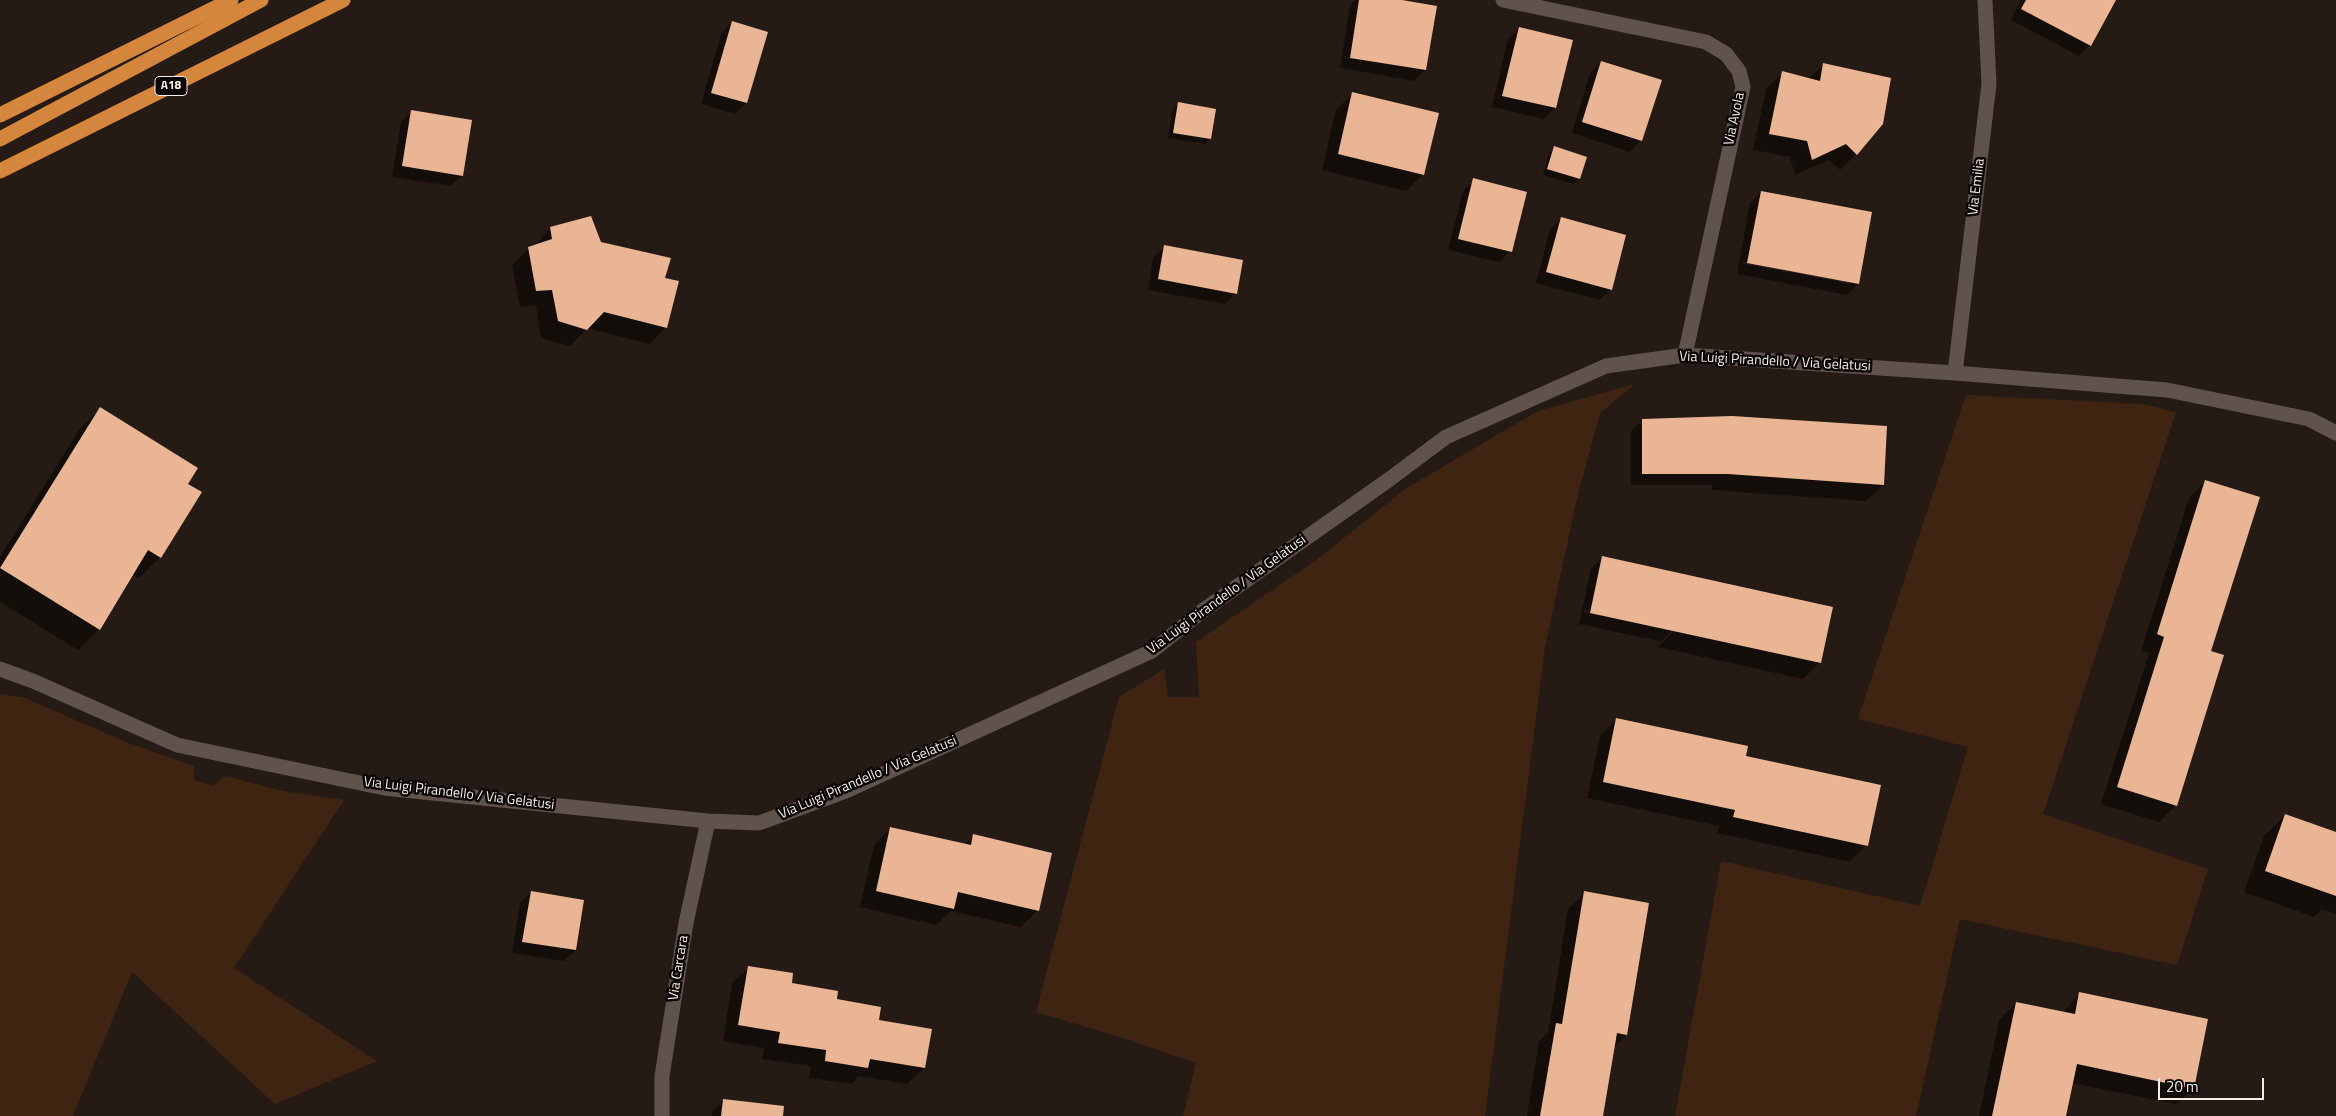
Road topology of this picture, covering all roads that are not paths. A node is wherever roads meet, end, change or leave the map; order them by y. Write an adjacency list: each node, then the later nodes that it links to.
1 (231, 0): 6 (highway)
2 (261, 0): 7 (highway)
3 (343, 0): 8 (highway, A18)
4 (1503, 0): 9 (street, Via Avola)
5 (1985, 0): 10 (street, Via Emilia)
6 (0, 115)
7 (0, 139)
8 (0, 171)
9 (1685, 355): 10 (street, Via Luigi Pirandello / Via Gelatusi); 13 (street, Via Luigi Pirandello / Via Gelatusi)
10 (1955, 373): 11 (street, Via Luigi Pirandello / Via Gelatusi)
11 (2336, 433)
12 (0, 670): 13 (street, Via Luigi Pirandello / Via Gelatusi)
13 (708, 821): 14 (street, Via Carcara)
14 (662, 1116)

